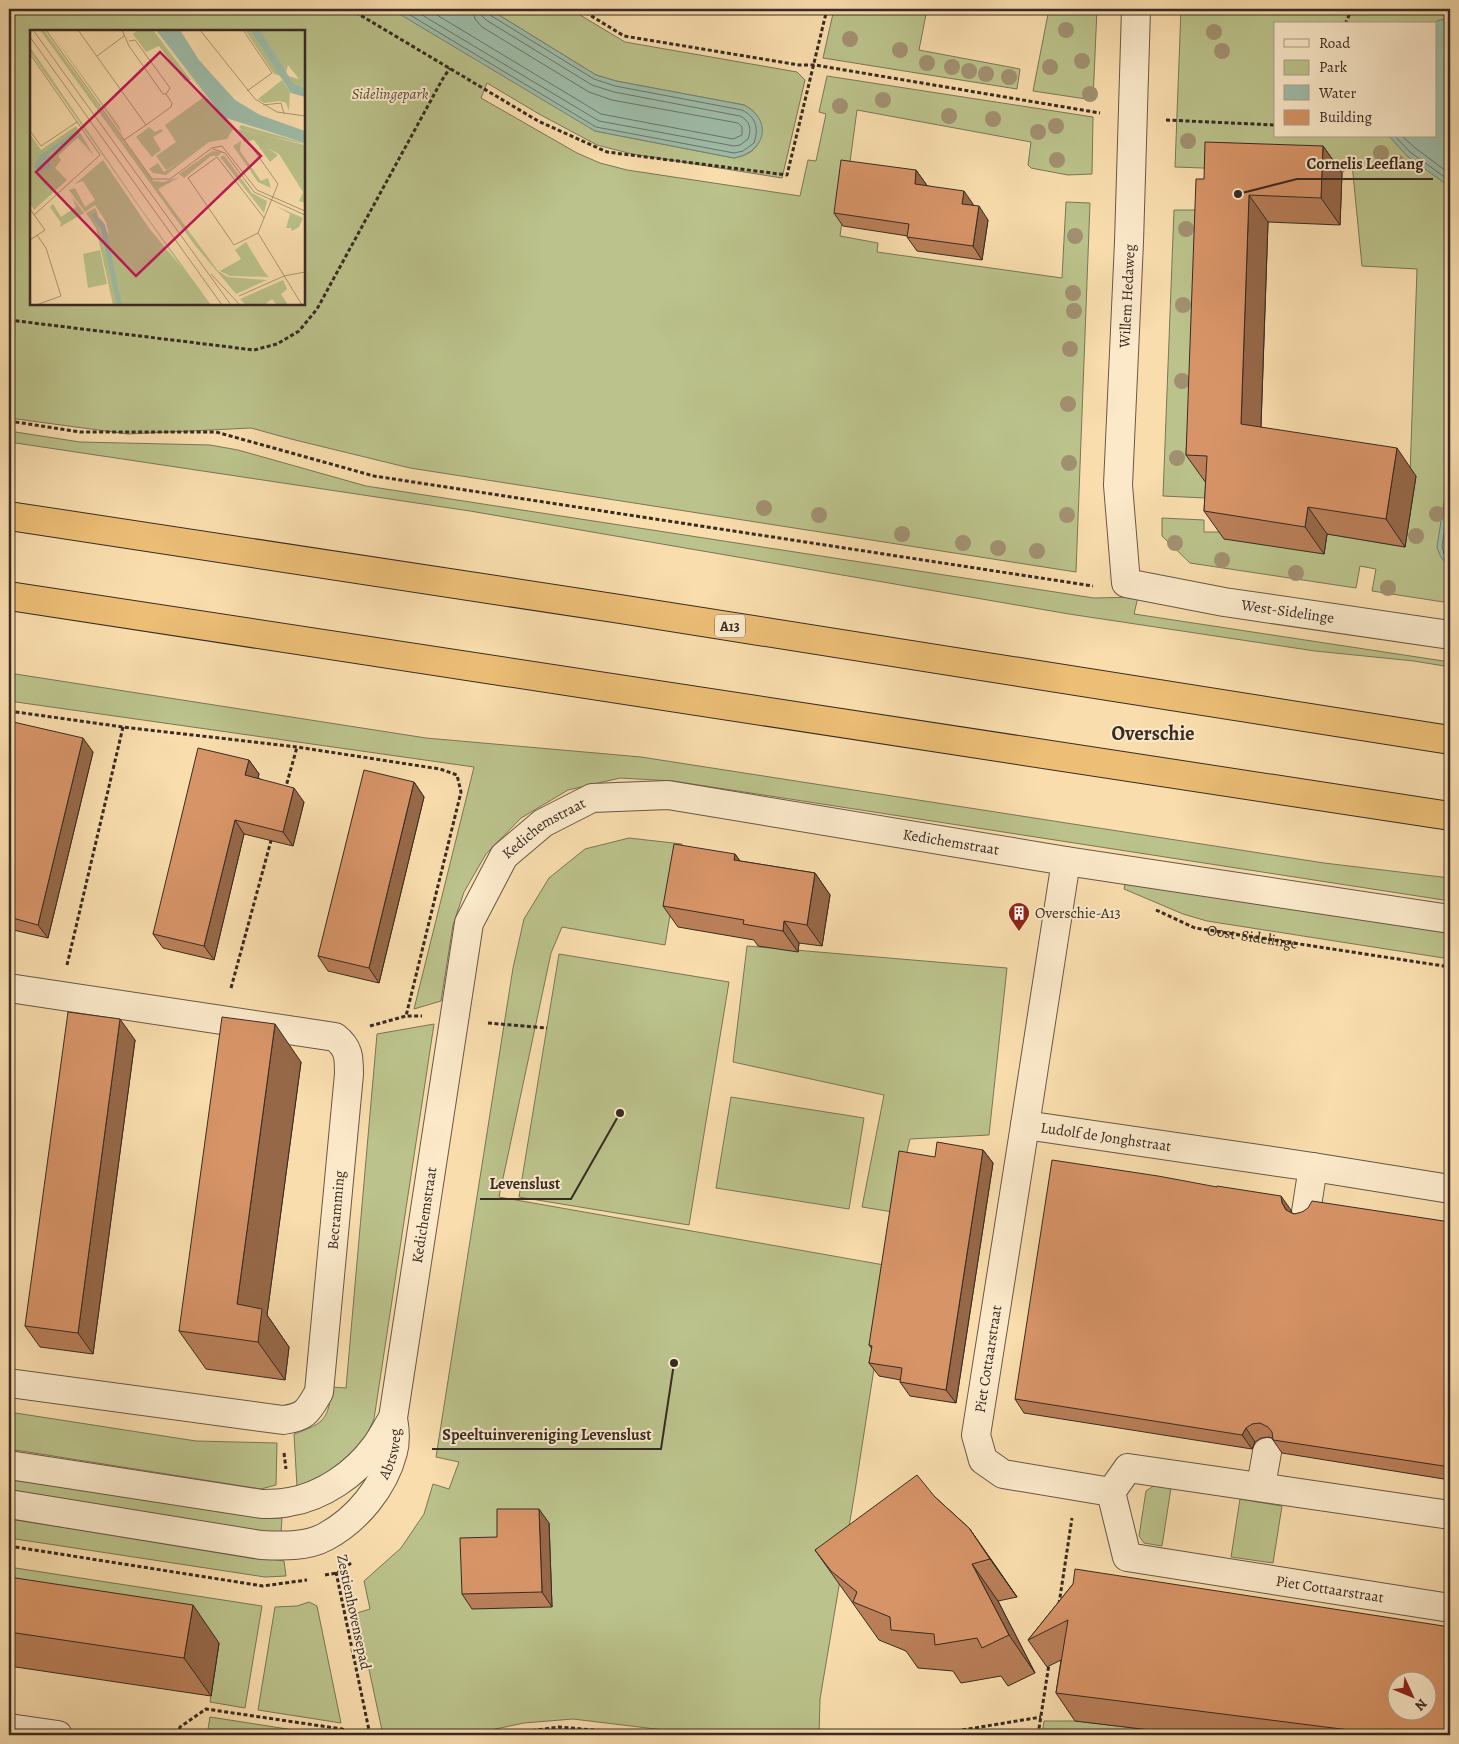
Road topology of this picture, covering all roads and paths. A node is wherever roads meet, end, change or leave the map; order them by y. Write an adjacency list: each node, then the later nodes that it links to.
1 (74, 9): 7 (path)
2 (350, 9): 10 (path)
3 (580, 9): 9 (path)
4 (827, 9): 9 (path)
5 (1136, 9): 11 (street, Willem Hedaweg)
6 (1352, 9): 8 (path)
7 (9, 12)
8 (1347, 22)
9 (815, 65): 10 (path); 11 (path)
10 (450, 68): 13 (path)
11 (1132, 118): 12 (path); 16 (street, Willem Hedaweg)
12 (1274, 125)
13 (9, 320)
14 (9, 421): 16 (path)
15 (9, 516): 21 (highway, A13)
16 (1126, 583): 18 (street, West-Sidelinge)
17 (9, 596): 24 (highway)
18 (1450, 635)
19 (9, 711): 20 (path)
20 (123, 727): 22 (path); 31 (path)
21 (1450, 740)
22 (297, 747): 23 (path); 32 (path)
23 (284, 794)
24 (1450, 816)
25 (274, 832): 34 (path)
26 (1066, 861): 28 (street); 33 (street, Kedichemstraat); 37 (street, Ludolf de Jonghstraat)
27 (1150, 908): 29 (path, Oost-Sidelinge)
28 (1450, 919)
29 (1450, 967)
30 (9, 988): 31 (street)
31 (60, 995): 34 (street)
32 (406, 1016): 33 (path); 36 (path)
33 (455, 1018): 35 (path); 42 (street, Kedichemstraat)
34 (222, 1020): 36 (street)
35 (547, 1028)
36 (334, 1037): 43 (street, Becramming)
37 (1025, 1125): 38 (street, Ludolf de Jonghstraat); 46 (street, Piet Cottaarstraat)
38 (1313, 1167): 39 (street, Ludolf de Jonghstraat); 40 (street)
39 (1450, 1189)
40 (1306, 1212)
41 (9, 1383): 43 (street, Becramming)
42 (393, 1418): 49 (street, Abtsweg); 52 (street, Abtsweg)
43 (284, 1420): 49 (path)
44 (1267, 1452): 47 (street)
45 (9, 1465): 49 (street, Abtsweg)
46 (1077, 1486): 48 (street, Piet Cottaarstraat); 54 (path)
47 (1261, 1486): 48 (street); 51 (street)
48 (1111, 1492): 53 (street, Piet Cottaarstraat)
49 (290, 1502)
50 (9, 1504): 52 (street, Abtsweg)
51 (1450, 1515)
52 (325, 1537): 61 (path, Zestienhovensepad)
53 (1450, 1608)
54 (1058, 1611)
55 (1050, 1660): 56 (path)
56 (1041, 1718): 64 (path); 65 (path)
57 (9, 1728): 58 (street)
58 (58, 1735)
59 (177, 1735): 60 (path)
60 (360, 1735)
61 (370, 1735)
62 (500, 1735): 63 (path)
63 (652, 1735)
64 (891, 1735)
65 (1038, 1735)

